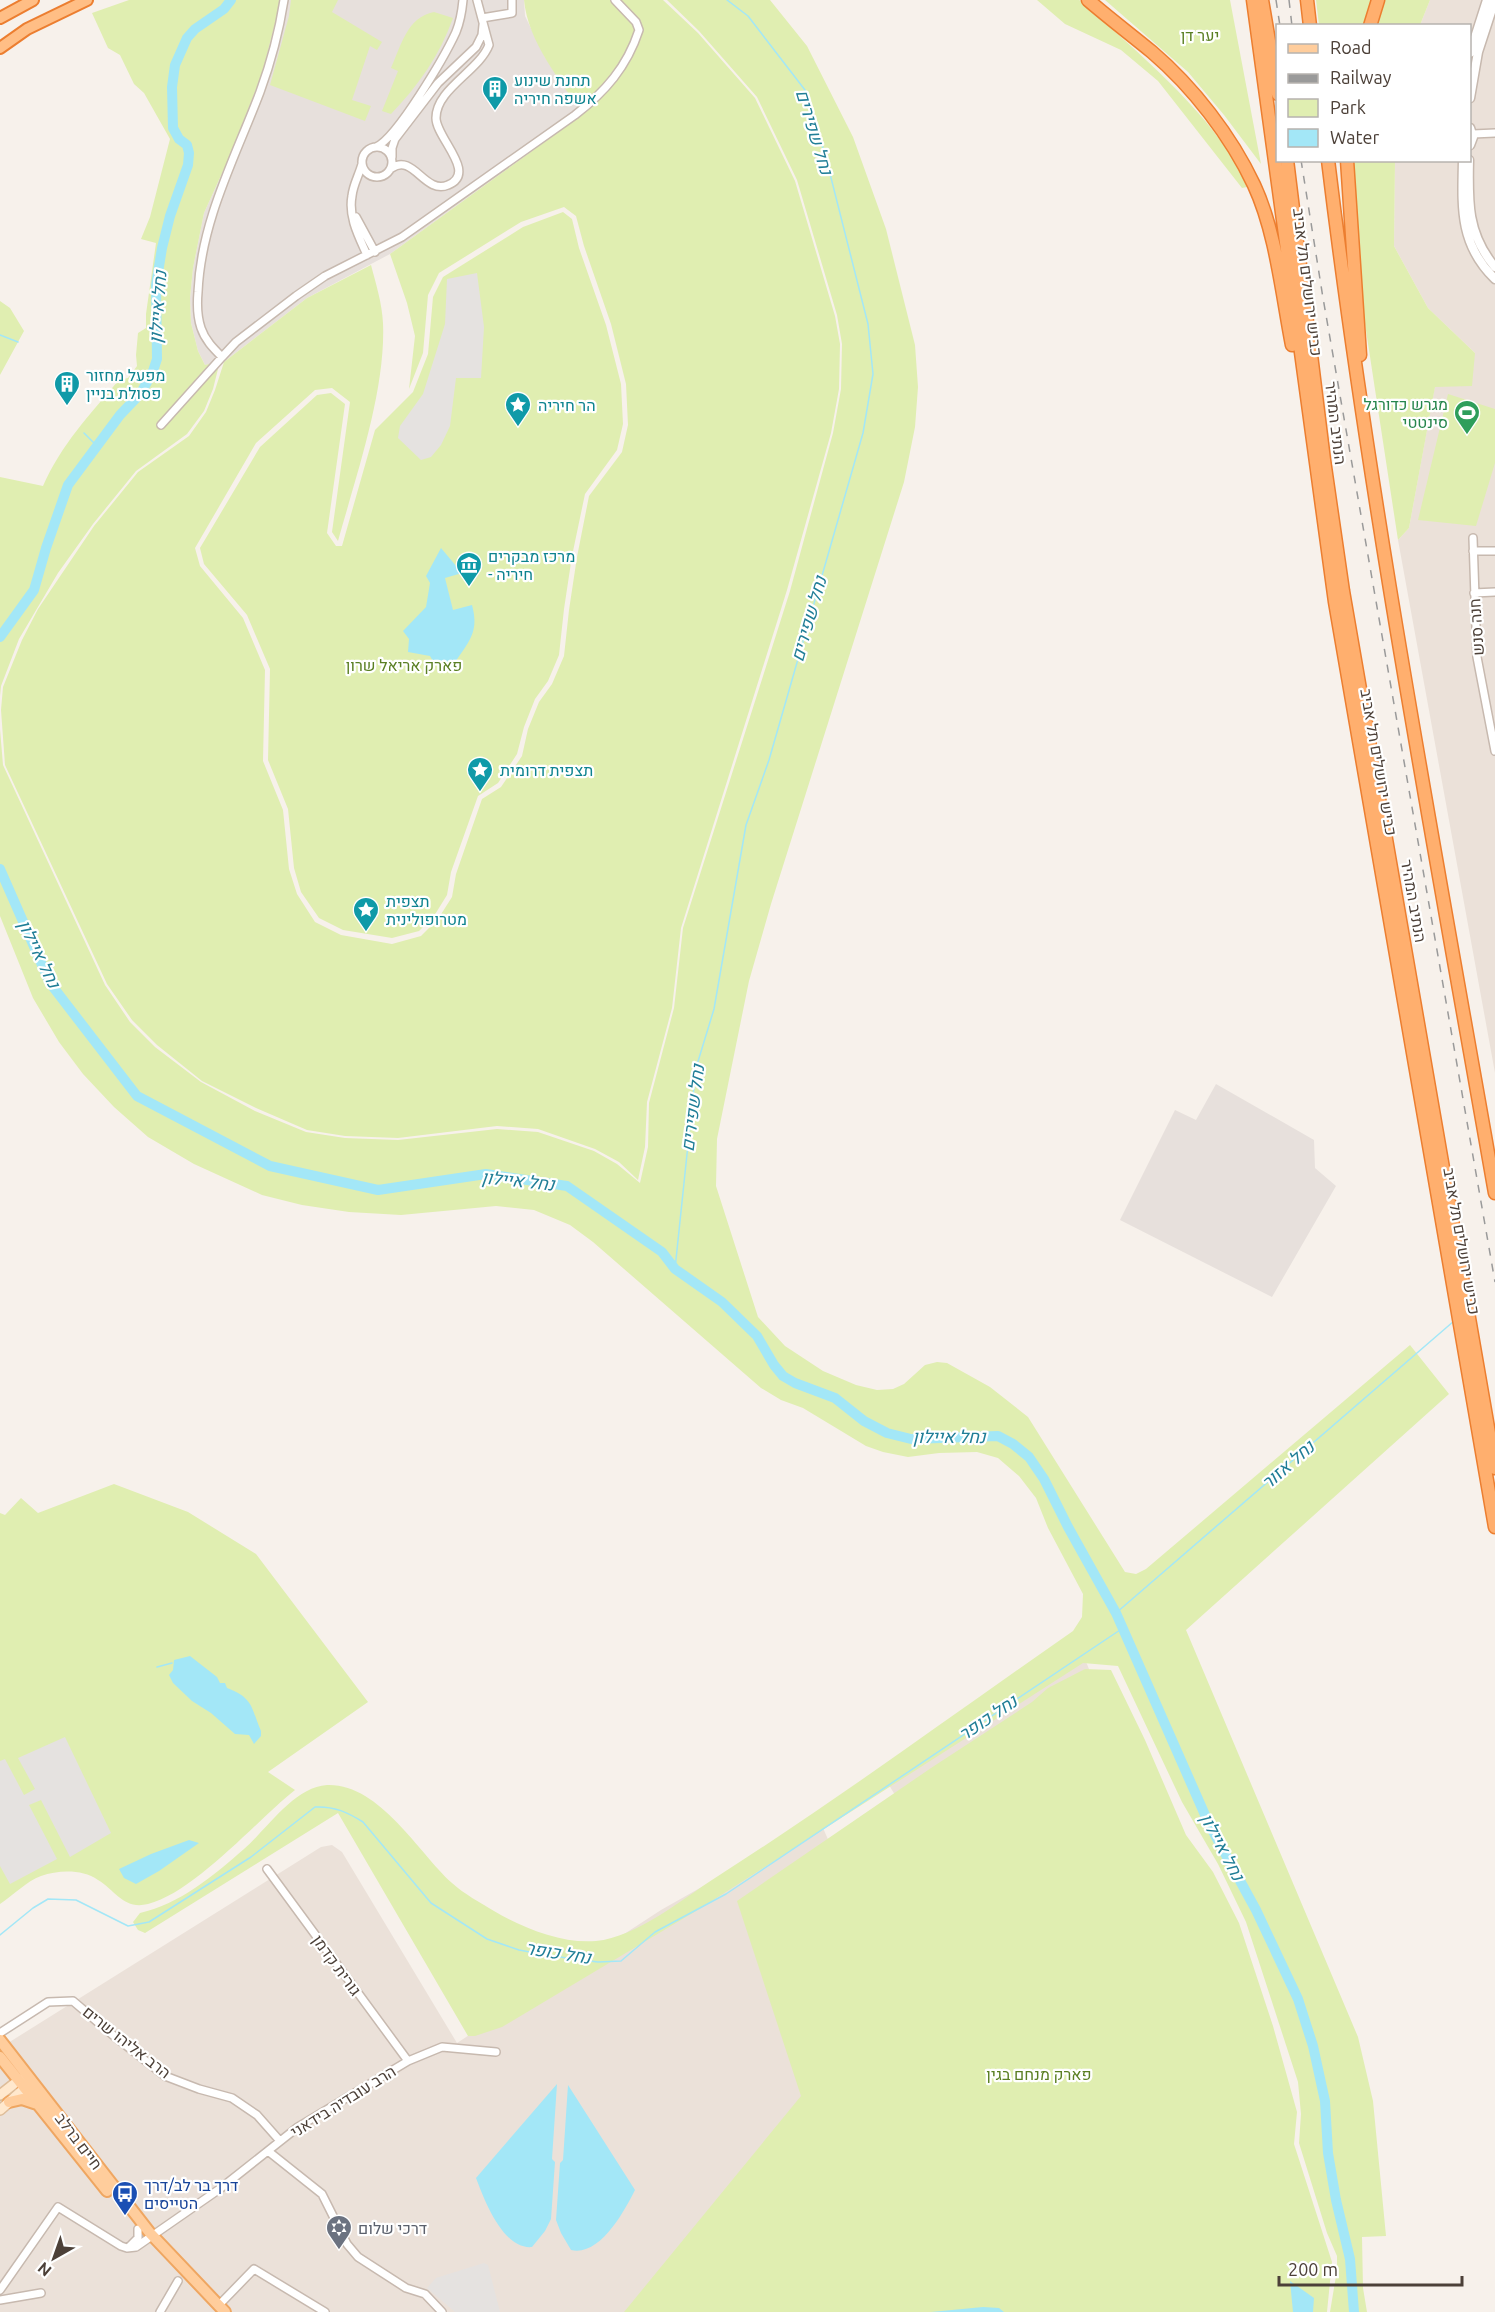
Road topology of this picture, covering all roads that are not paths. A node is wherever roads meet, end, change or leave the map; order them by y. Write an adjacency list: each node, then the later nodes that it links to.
1 (33, 0): 16 (highway)
2 (87, 0): 20 (highway)
3 (284, 0): 44 (street)
4 (463, 0): 27 (street)
5 (477, 0): 17 (street)
6 (512, 0): 17 (street)
7 (615, 0): 40 (street)
8 (1088, 0): 47 (highway)
9 (1246, 0): 22 (highway)
10 (1253, 0): 22 (highway, כביש ירושלים תל אביב)
11 (1262, 0): 23 (highway)
12 (1307, 0): 18 (highway)
13 (1377, 0): 19 (highway)
14 (1487, 0): 21 (street)
15 (1495, 0): 24 (street)
16 (0, 18)
17 (483, 19): 28 (street); 37 (street)
18 (1311, 24)
19 (1371, 24)
20 (0, 48)
21 (1471, 50)
22 (1264, 69): 29 (highway, כביש ירושלים תל אביב)
23 (1276, 82)
24 (1471, 92)
25 (1471, 129): 26 (street)
26 (1495, 134)
27 (376, 147): 28 (street); 36 (street)
28 (392, 157): 37 (street)
29 (1276, 161)
30 (1276, 162): 47 (highway, כביש ירושלים תל אביב)
31 (1287, 162): 55 (highway, הנתיב המהיר)
32 (1328, 162): 46 (highway)
33 (1347, 162): 46 (highway)
34 (1462, 162): 43 (street)
35 (1469, 162): 42 (street)
36 (362, 164): 38 (street); 39 (street)
37 (392, 168): 38 (street)
38 (377, 178): 39 (street)
39 (351, 200): 40 (street); 41 (street)
40 (375, 252): 41 (street)
41 (367, 255): 44 (street)
42 (1495, 267)
43 (1495, 279)
44 (222, 357): 45 (street)
45 (160, 425)
46 (1367, 440): 54 (highway)
47 (1316, 469): 56 (highway, כביש ירושלים תל אביב)
48 (1473, 538): 49 (street, חנה סנש)
49 (1473, 551): 50 (street); 52 (street, חנה סנש)
50 (1495, 551)
51 (1495, 592): 52 (street)
52 (1474, 593): 53 (street, חנה סנש)
53 (1495, 751)
54 (1495, 1193)
55 (1495, 1468)
56 (1495, 1527)
57 (267, 1869): 62 (street, גורית קדמן)
58 (0, 2033): 67 (street, הרב אליהו שרים)
59 (0, 2040): 63 (main road)
60 (496, 2052): 62 (street, הרב עובדיה בידאני)
61 (0, 2057): 63 (main road)
62 (408, 2061): 67 (street, הרב עובדיה בידאני)
63 (25, 2082): 64 (main road); 65 (main road, חיים ברלב); 70 (main road, חיים ברלב)
64 (4, 2098): 65 (main road); 66 (main road)
65 (42, 2108): 69 (main road, חיים ברלב)
66 (0, 2110)
67 (280, 2141): 68 (street, הרב עובדיה בידאני)
68 (268, 2151): 70 (street, הרב עובדיה בידאני); 79 (street)
69 (138, 2229): 70 (main road, חיים ברלב); 71 (street)
70 (150, 2239): 71 (street, הרב עובדיה בידאני); 76 (main road, חיים ברלב)
71 (127, 2248): 73 (street)
72 (178, 2282): 77 (street)
73 (0, 2290)
74 (41, 2293): 75 (street)
75 (0, 2300)
76 (220, 2310): 78 (street)
77 (159, 2312)
78 (325, 2312)
79 (442, 2312)

